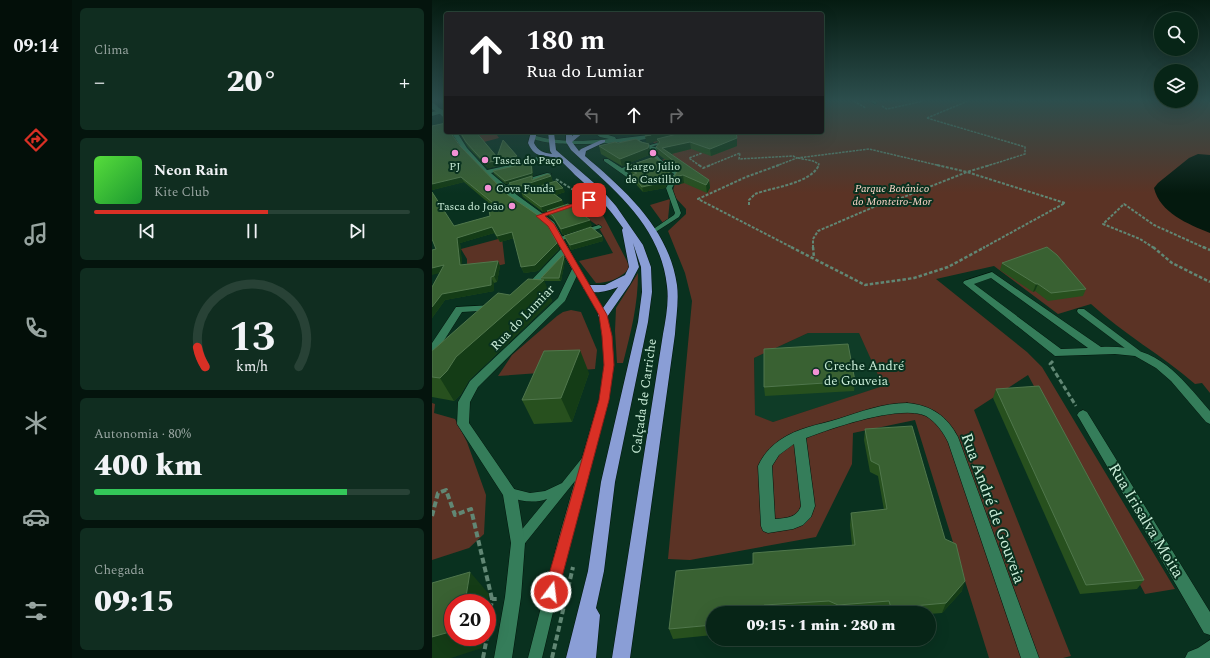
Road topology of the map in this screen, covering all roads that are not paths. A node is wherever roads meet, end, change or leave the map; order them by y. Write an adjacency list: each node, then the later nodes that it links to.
1 (455, 134): 21 (street)
2 (551, 134): 11 (highway)
3 (569, 134): 13 (highway)
4 (579, 134): 13 (highway)
5 (599, 134): 10 (street)
6 (659, 134): 8 (street)
7 (534, 135): 11 (street); 15 (highway)
8 (635, 139): 10 (street); 14 (street)
9 (675, 139): 14 (lane)
10 (620, 140): 12 (street)
11 (551, 141): 13 (street); 16 (highway)
12 (603, 141): 13 (street); 17 (highway)
13 (570, 142): 17 (highway, Calçada de Carriche)
14 (645, 147): 18 (street)
15 (541, 154): 16 (highway); 21 (street)
16 (558, 157): 27 (highway, Calçada de Carriche)
17 (582, 157): 29 (highway, Calçada de Carriche)
18 (657, 158): 20 (street); 29 (lane)
19 (606, 160): 20 (street)
20 (621, 171): 23 (street)
21 (486, 172): 24 (street)
22 (548, 174): 24 (lane)
23 (628, 176)
24 (503, 187): 26 (street)
25 (589, 200): 26 (lane)
26 (540, 216): 30 (street)
27 (625, 226): 33 (highway); 49 (highway, Calçada de Carriche)
28 (598, 227): 30 (lane)
29 (654, 231): 56 (highway, Calçada de Carriche)
30 (559, 239): 31 (street)
31 (565, 249): 32 (street); 35 (street)
32 (576, 269): 34 (lane); 47 (street, Rua do Lumiar)
33 (631, 274): 34 (highway); 37 (highway)
34 (588, 288): 37 (lane)
35 (520, 297)
36 (1081, 311): 41 (lane)
37 (603, 315): 45 (lane)
38 (491, 319): 40 (street)
39 (1098, 350): 39 (street); 41 (street)
40 (432, 351)
41 (1137, 353): 43 (street)
42 (1084, 415): 50 (street, Rua Irisalva Moita)
43 (1210, 419)
44 (799, 435): 44 (street, Rua André de Gouveia); 57 (street, Rua André de Gouveia)
45 (588, 458): 46 (lane); 53 (lane)
46 (570, 481): 47 (lane); 48 (lane)
47 (510, 493): 48 (street, Rua do Lumiar)
48 (518, 543): 52 (street)
49 (596, 571): 54 (highway, Calçada de Carriche); 55 (highway)
50 (1210, 627)
51 (1210, 649): 58 (street)
52 (503, 658)
53 (535, 658)
54 (575, 658)
55 (587, 658)
56 (622, 658)
57 (1030, 658)
58 (1194, 658)

